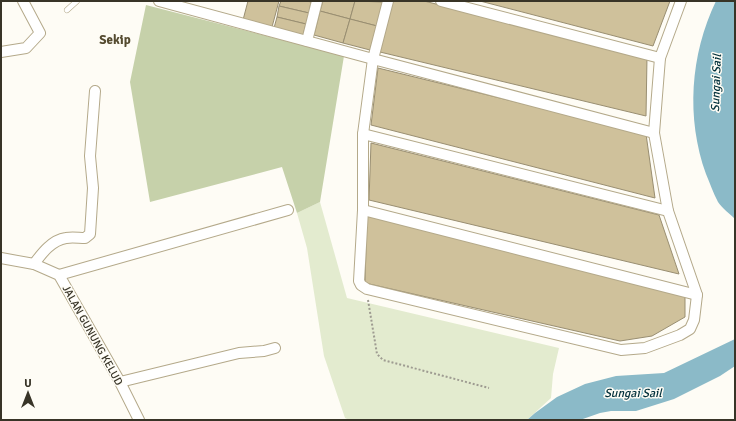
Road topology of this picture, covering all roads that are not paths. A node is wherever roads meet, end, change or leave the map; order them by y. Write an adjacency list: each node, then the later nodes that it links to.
1 (23, 1): 10 (street)
2 (77, 1): 8 (lane)
3 (159, 1): 9 (street)
4 (317, 1): 9 (street)
5 (388, 1): 12 (street)
6 (441, 1): 11 (street)
7 (680, 1): 11 (street)
8 (67, 10)
9 (307, 41): 12 (street)
10 (1, 52)
11 (660, 58): 14 (street)
12 (373, 59): 14 (street); 15 (street)
13 (95, 92): 20 (street)
14 (654, 133): 18 (street)
15 (363, 134): 17 (street); 18 (street)
16 (288, 210): 21 (street)
17 (363, 210): 22 (street); 22 (street)
18 (668, 211): 22 (street)
19 (1, 258): 20 (street, JALAN GUNUNG KELUD)
20 (34, 264): 21 (street, JALAN GUNUNG KELUD)
21 (59, 275): 24 (street, JALAN GUNUNG KELUD)
22 (697, 295)
23 (275, 348): 24 (street)
24 (120, 382): 25 (street, JALAN GUNUNG KELUD)
25 (139, 420)

